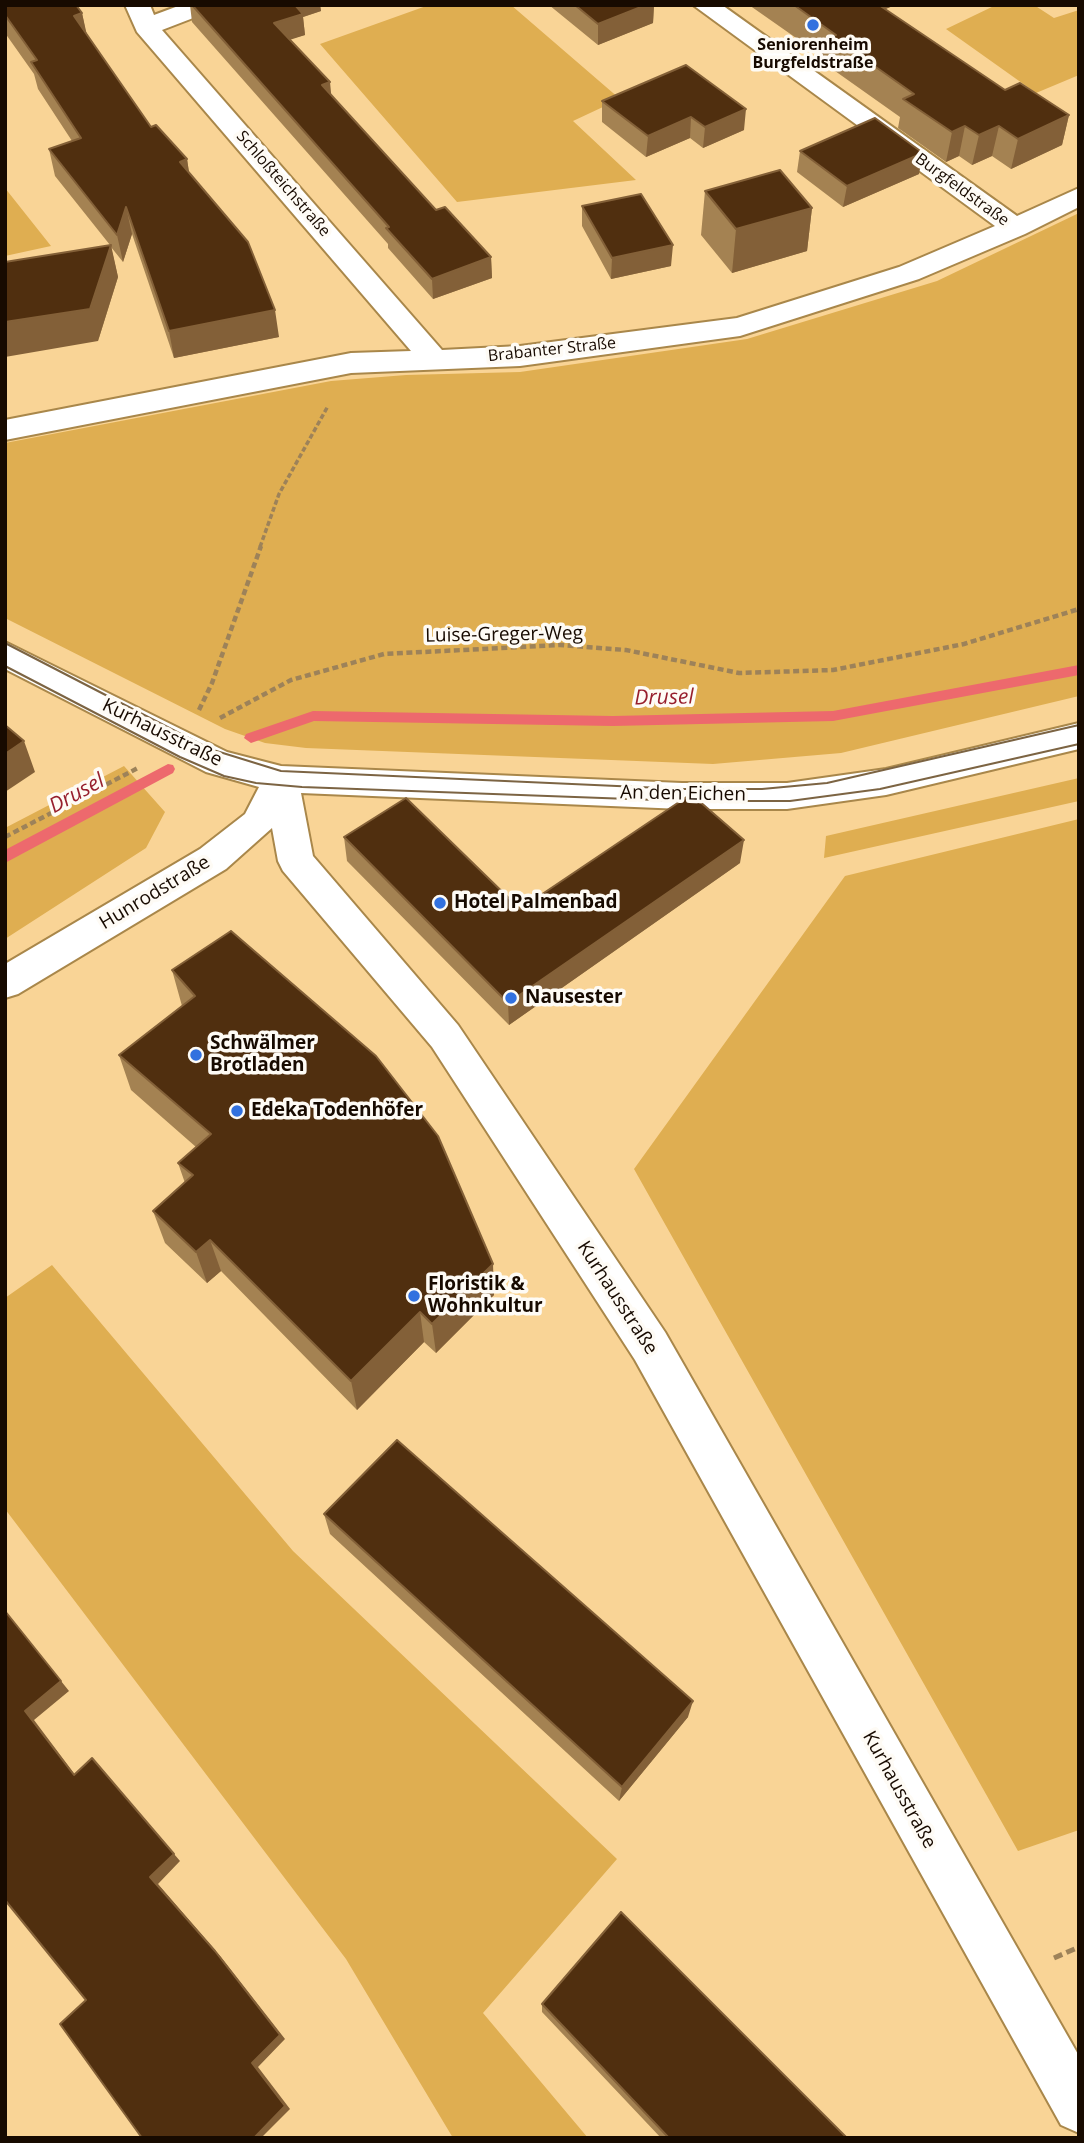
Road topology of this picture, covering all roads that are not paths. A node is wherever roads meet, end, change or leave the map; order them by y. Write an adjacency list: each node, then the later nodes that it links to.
1 (205, 5): 3 (street)
2 (705, 5): 5 (street, Burgfeldstraße)
3 (141, 16): 6 (street, Schloßteichstraße)
4 (1079, 196): 5 (street, Brabanter Straße)
5 (1015, 228): 6 (street, Brabanter Straße)
6 (435, 360): 7 (street, Brabanter Straße)
7 (5, 430)
8 (5, 654): 10 (street, Kurhausstraße)
9 (1079, 736): 10 (street, An den Eichen)
10 (281, 779): 11 (street, Hunrodstraße); 12 (street, Kurhausstraße)
11 (5, 983)
12 (1079, 2106)

